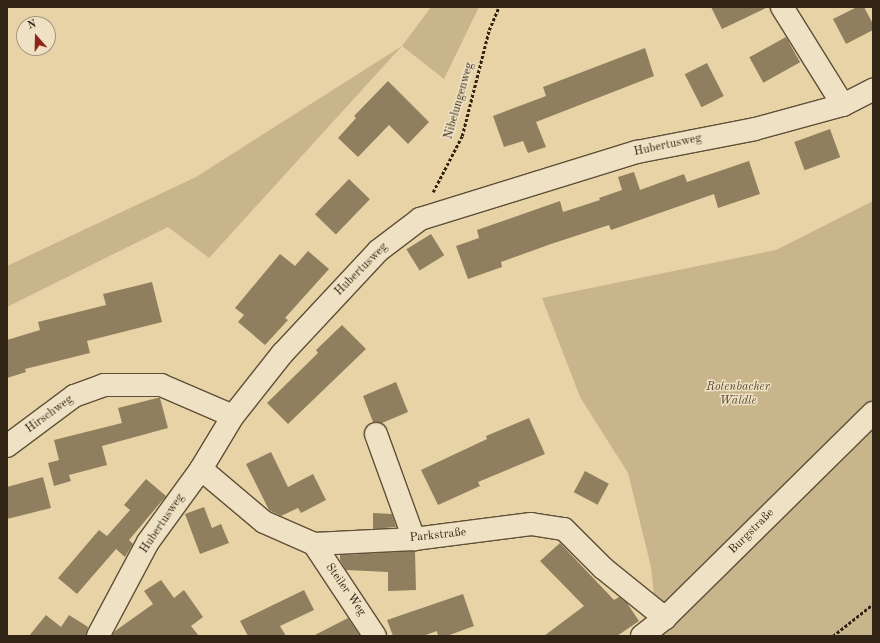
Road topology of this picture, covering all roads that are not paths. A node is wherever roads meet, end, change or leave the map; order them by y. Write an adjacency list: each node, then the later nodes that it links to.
1 (782, 7): 3 (street)
2 (873, 90): 3 (street, Hubertusweg)
3 (843, 105): 4 (street, Hubertusweg)
4 (233, 416): 7 (street, Hirschweg); 8 (street, Hubertusweg)
5 (866, 419): 11 (street, Burgstraße)
6 (376, 434): 9 (street)
7 (7, 446)
8 (201, 469): 10 (street, Parkstraße); 12 (street, Hubertusweg)
9 (414, 539): 10 (street, Parkstraße); 11 (street, Parkstraße)
10 (314, 544): 13 (street, Steiler Weg)
11 (665, 618): 14 (street, Burgstraße)
12 (98, 636)
13 (375, 636)
14 (642, 636)

